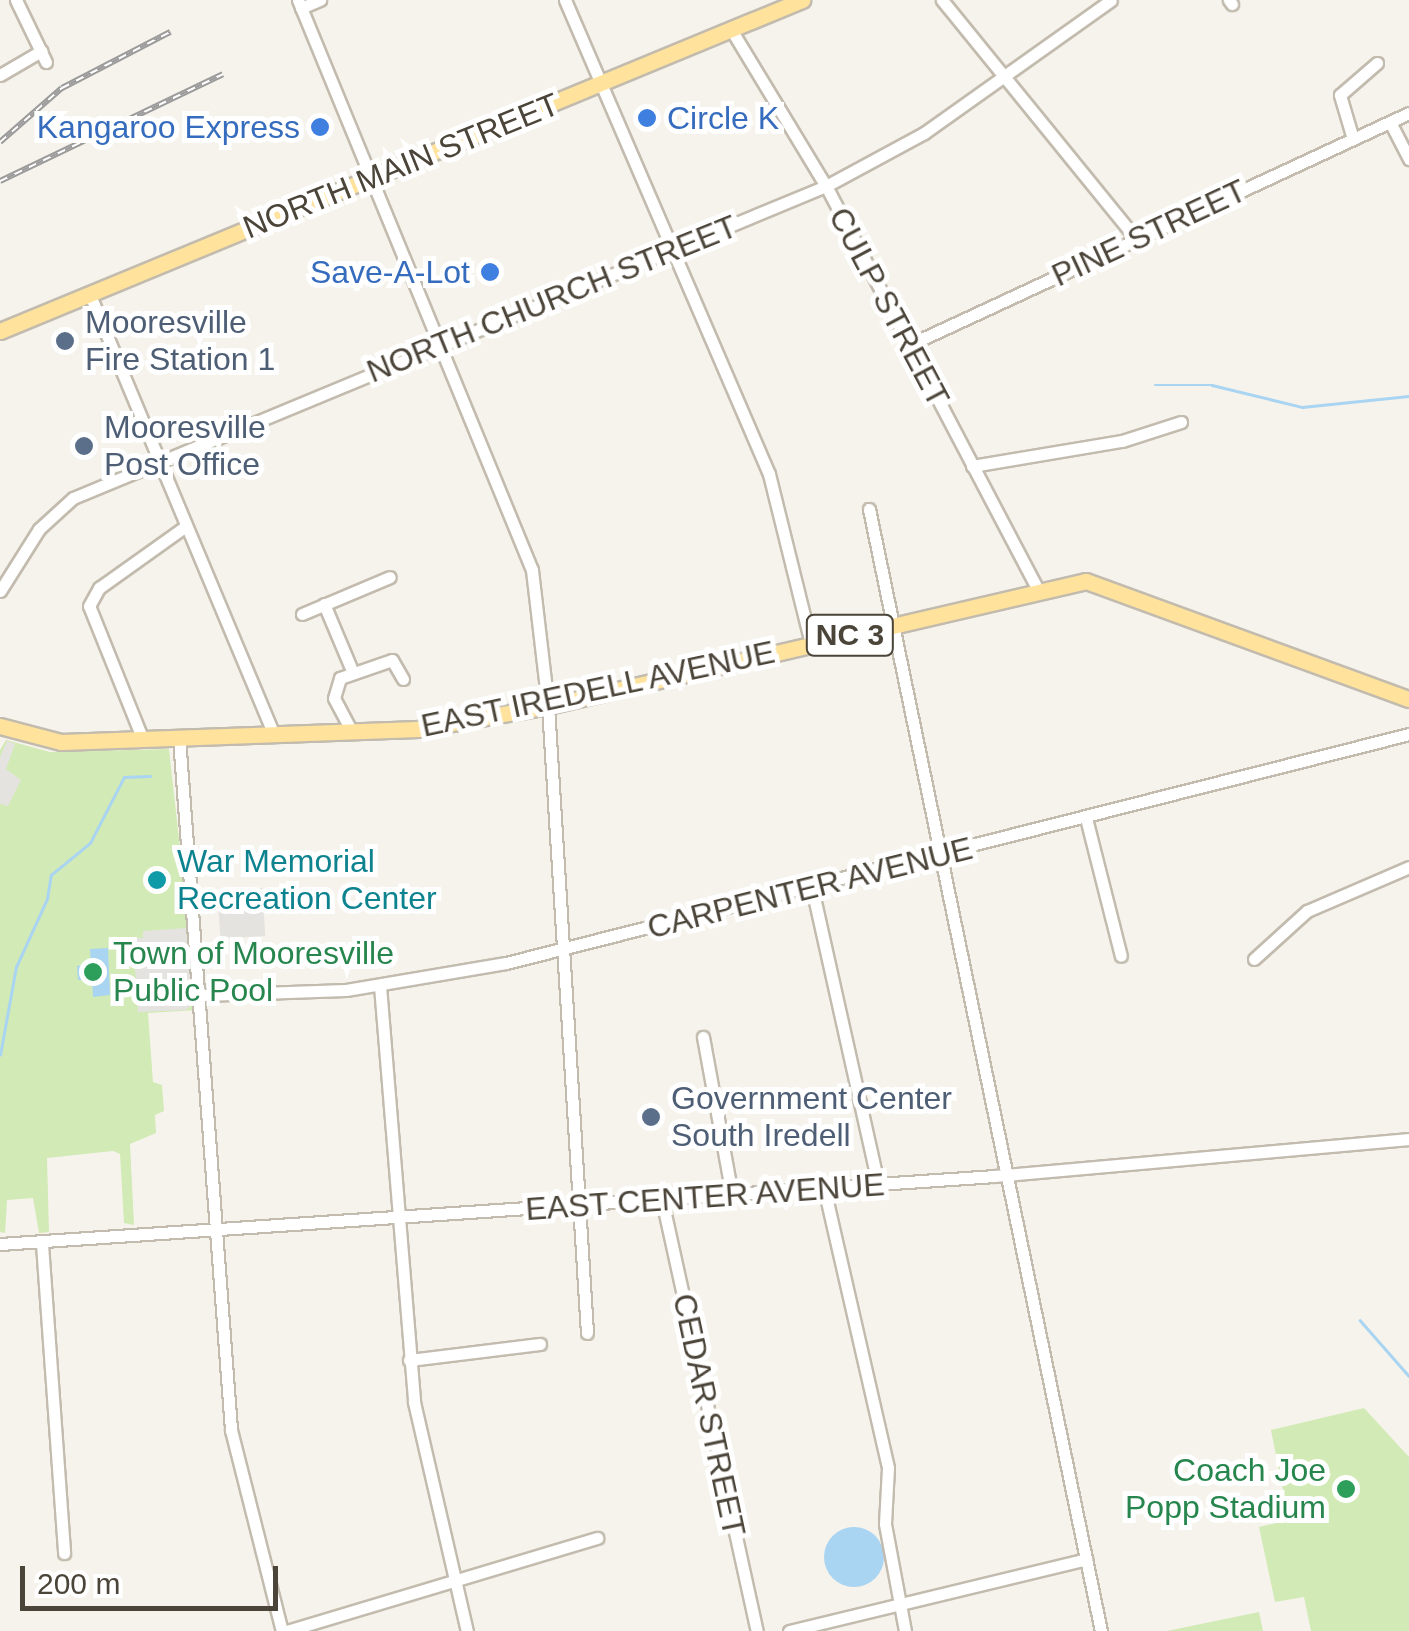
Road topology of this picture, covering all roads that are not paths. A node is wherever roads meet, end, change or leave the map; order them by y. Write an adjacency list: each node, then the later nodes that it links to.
1 (16, 0): 10 (street)
2 (320, 0): 7 (street)
3 (565, 0): 12 (street)
4 (802, 0): 8 (main road, NORTH MAIN STREET)
5 (942, 0): 11 (street)
6 (1111, 0): 11 (street, NORTH CHURCH STREET)
7 (299, 4): 17 (street)
8 (732, 31): 12 (main road, NORTH MAIN STREET); 18 (street, CULP STREET)
9 (1377, 63): 15 (street)
10 (0, 74)
11 (1006, 76): 18 (street, NORTH CHURCH STREET); 19 (street)
12 (602, 83): 17 (main road, NORTH MAIN STREET); 20 (street)
13 (1409, 113): 14 (street, PINE STREET)
14 (1390, 122): 15 (street, PINE STREET); 16 (street)
15 (1352, 139): 19 (street, PINE STREET)
16 (1409, 159)
17 (371, 178): 21 (main road, NORTH MAIN STREET); 24 (street)
18 (826, 186): 20 (street, NORTH CHURCH STREET); 23 (street, CULP STREET)
19 (1136, 239): 23 (street, PINE STREET)
20 (673, 250): 24 (street, NORTH CHURCH STREET); 36 (street)
21 (90, 295): 22 (main road, NORTH MAIN STREET); 26 (street)
22 (0, 331)
23 (910, 345): 27 (street, CULP STREET)
24 (439, 346): 26 (street, NORTH CHURCH STREET); 40 (street)
25 (1180, 422): 27 (street)
26 (159, 461): 29 (street); 32 (street, NORTH CHURCH STREET)
27 (972, 466): 31 (street, CULP STREET)
28 (869, 509): 35 (street)
29 (186, 526): 44 (street); 46 (street)
30 (390, 577): 33 (street)
31 (1036, 588): 35 (main road, EAST IREDELL AVENUE / NC 3); 39 (main road, EAST IREDELL AVENUE / NC 3)
32 (0, 591)
33 (324, 604): 34 (street); 37 (street)
34 (302, 614)
35 (893, 624): 36 (main road, EAST IREDELL AVENUE / NC 3); 48 (street)
36 (811, 644): 40 (main road, EAST IREDELL AVENUE / NC 3)
37 (353, 673): 38 (street); 42 (street)
38 (403, 679)
39 (1409, 699)
40 (548, 706): 42 (main road, EAST IREDELL AVENUE / NC 3); 51 (street)
41 (0, 726): 46 (main road, EAST IREDELL AVENUE / NC 3)
42 (352, 732): 44 (main road, EAST IREDELL AVENUE / NC 3)
43 (1409, 734): 47 (street, CARPENTER AVENUE)
44 (274, 735): 45 (main road, EAST IREDELL AVENUE / NC 3)
45 (179, 738): 46 (main road, EAST IREDELL AVENUE / NC 3); 55 (street)
46 (142, 740)
47 (1086, 818): 48 (street, CARPENTER AVENUE); 52 (street)
48 (939, 856): 50 (street, CARPENTER AVENUE); 58 (street)
49 (1409, 867): 53 (street)
50 (812, 888): 51 (street, CARPENTER AVENUE); 59 (street)
51 (560, 952): 54 (street, CARPENTER AVENUE); 63 (street)
52 (1121, 956)
53 (1254, 960)
54 (380, 986): 55 (street, CARPENTER AVENUE); 64 (street)
55 (203, 995): 65 (street)
56 (703, 1037): 61 (street)
57 (1409, 1139): 58 (street, EAST CENTER AVENUE)
58 (1004, 1175): 59 (street, EAST CENTER AVENUE); 73 (street)
59 (878, 1184): 60 (street, EAST CENTER AVENUE)
60 (824, 1188): 61 (street, EAST CENTER AVENUE); 75 (street)
61 (732, 1195): 62 (street, EAST CENTER AVENUE)
62 (662, 1200): 63 (street, EAST CENTER AVENUE); 78 (street, CEDAR STREET)
63 (583, 1206): 64 (street, EAST CENTER AVENUE); 68 (street)
64 (402, 1218): 65 (street, EAST CENTER AVENUE); 70 (street)
65 (220, 1232): 67 (street, EAST CENTER AVENUE); 76 (street)
66 (0, 1244): 67 (street, EAST CENTER AVENUE)
67 (42, 1244): 72 (street)
68 (587, 1334)
69 (540, 1344): 70 (street)
70 (409, 1360): 74 (street)
71 (597, 1538): 74 (street)
72 (64, 1553)
73 (1086, 1559): 75 (street); 81 (street)
74 (455, 1580): 76 (street); 77 (street)
75 (900, 1604): 79 (street); 80 (street)
76 (285, 1631)
77 (467, 1631)
78 (757, 1631)
79 (789, 1631)
80 (905, 1631)
81 (1102, 1631)

